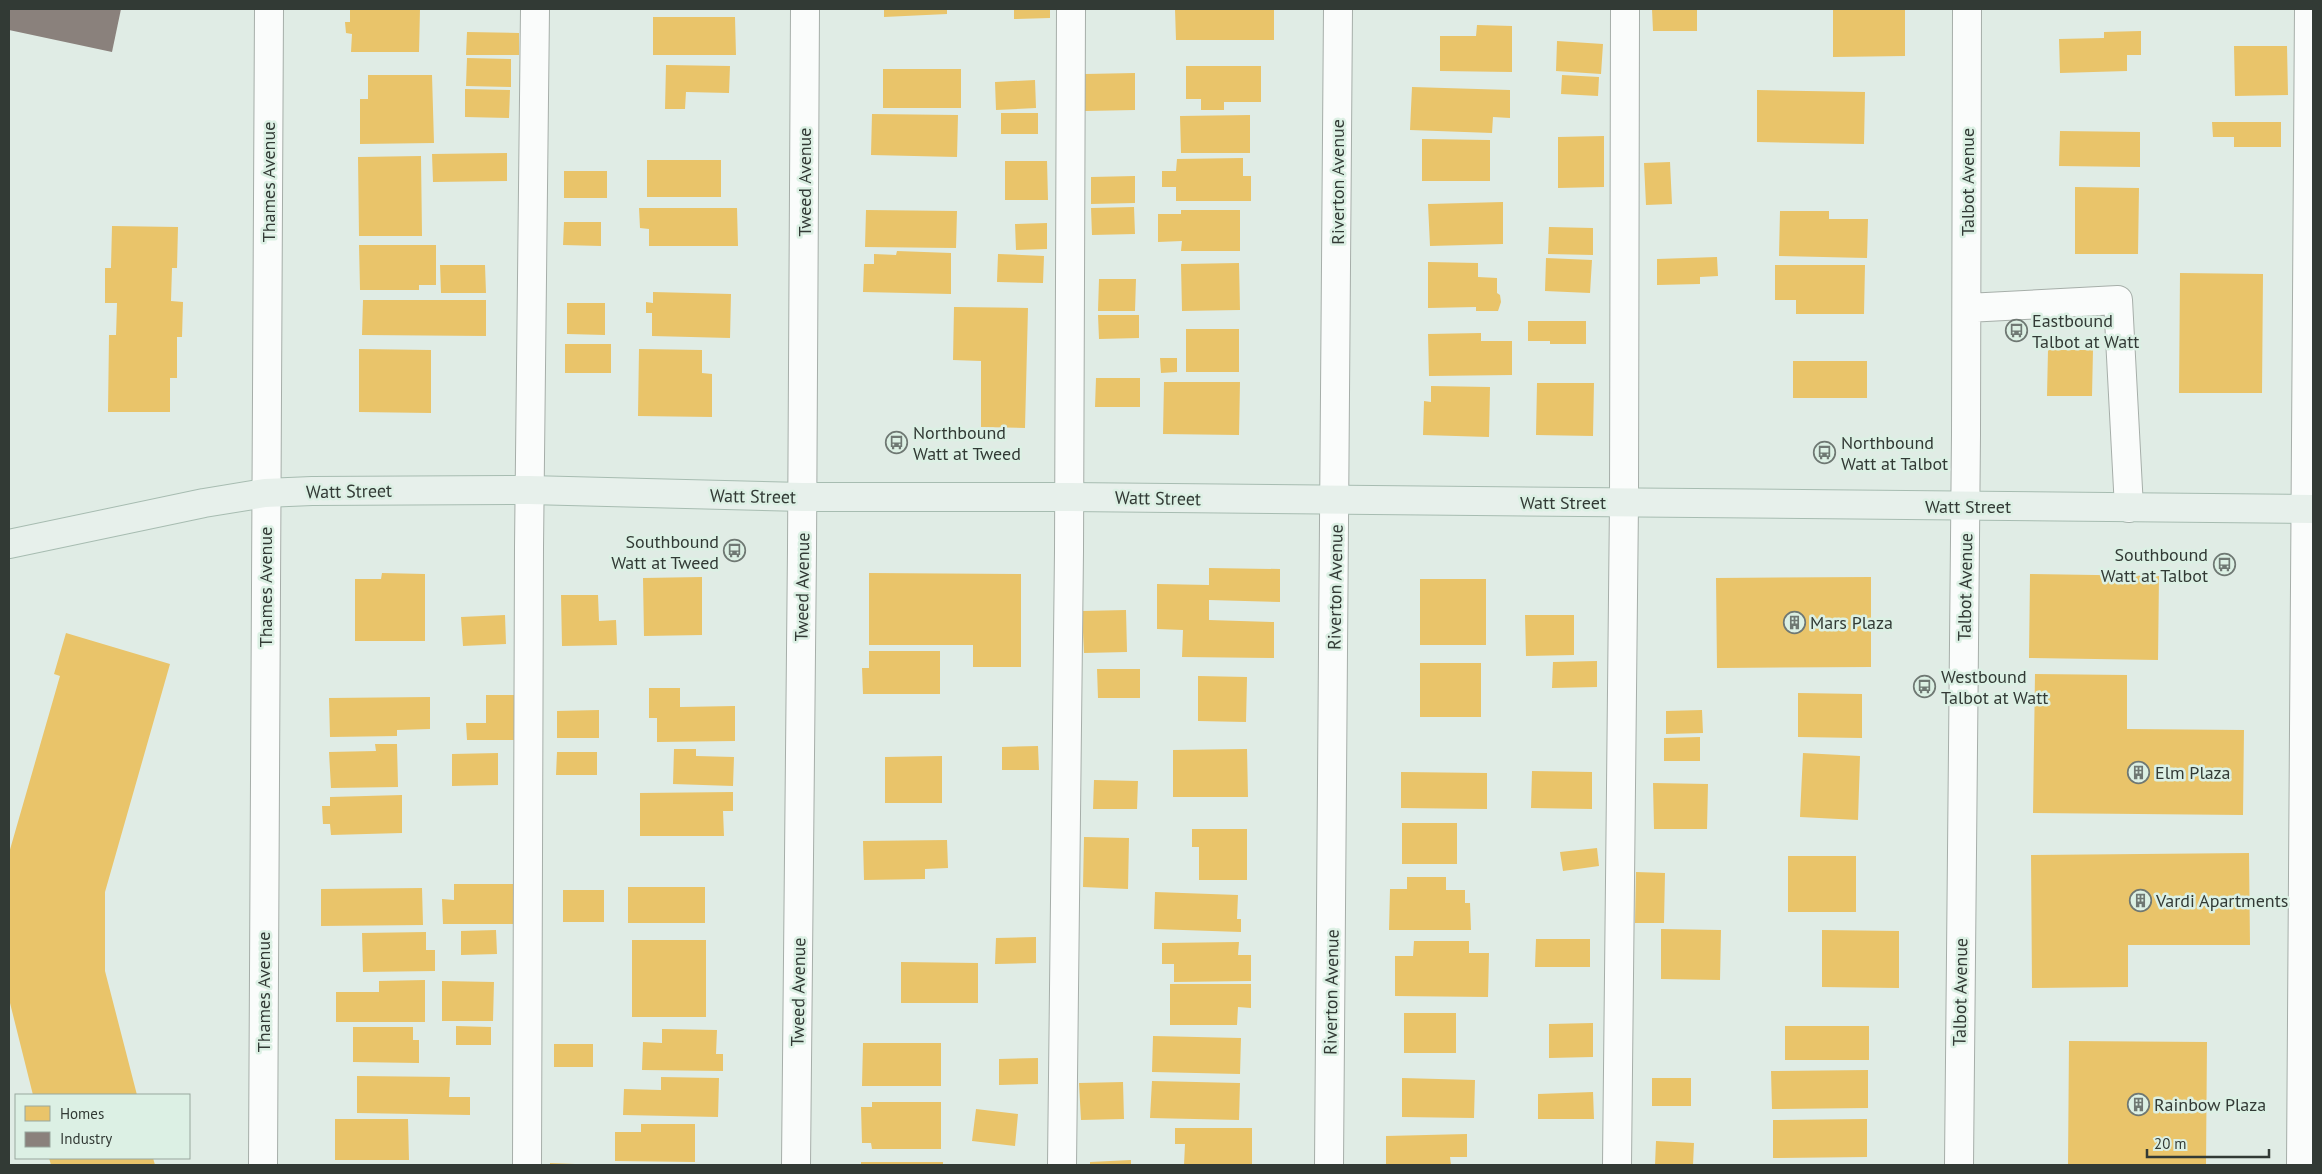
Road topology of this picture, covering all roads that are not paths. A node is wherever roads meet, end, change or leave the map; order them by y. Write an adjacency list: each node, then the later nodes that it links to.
1 (269, 9): 11 (street, Thames Avenue)
2 (534, 9): 10 (street)
3 (805, 9): 12 (street, Tweed Avenue)
4 (1071, 9): 13 (street)
5 (1338, 9): 14 (street, Riverton Avenue)
6 (1625, 9): 15 (street)
7 (1967, 9): 9 (street, Talbot Avenue)
8 (2309, 9): 18 (street)
9 (1967, 308): 16 (street, Talbot Avenue); 17 (street)
10 (530, 490): 11 (main road, Watt Street); 12 (main road, Watt Street); 21 (street)
11 (265, 494): 19 (main road, Watt Street); 20 (street, Thames Avenue)
12 (803, 497): 13 (main road, Watt Street); 22 (street, Tweed Avenue)
13 (1069, 497): 14 (main road, Watt Street); 23 (street)
14 (1336, 501): 15 (main road, Watt Street); 24 (street, Riverton Avenue)
15 (1624, 502): 16 (main road, Watt Street); 25 (street)
16 (1966, 506): 17 (main road, Watt Street); 26 (street, Talbot Avenue)
17 (2129, 508): 18 (main road, Watt Street)
18 (2310, 509): 27 (street)
19 (9, 544)
20 (263, 1165)
21 (527, 1165)
22 (796, 1165)
23 (1062, 1165)
24 (1329, 1165)
25 (1617, 1165)
26 (1959, 1165)
27 (2301, 1165)

